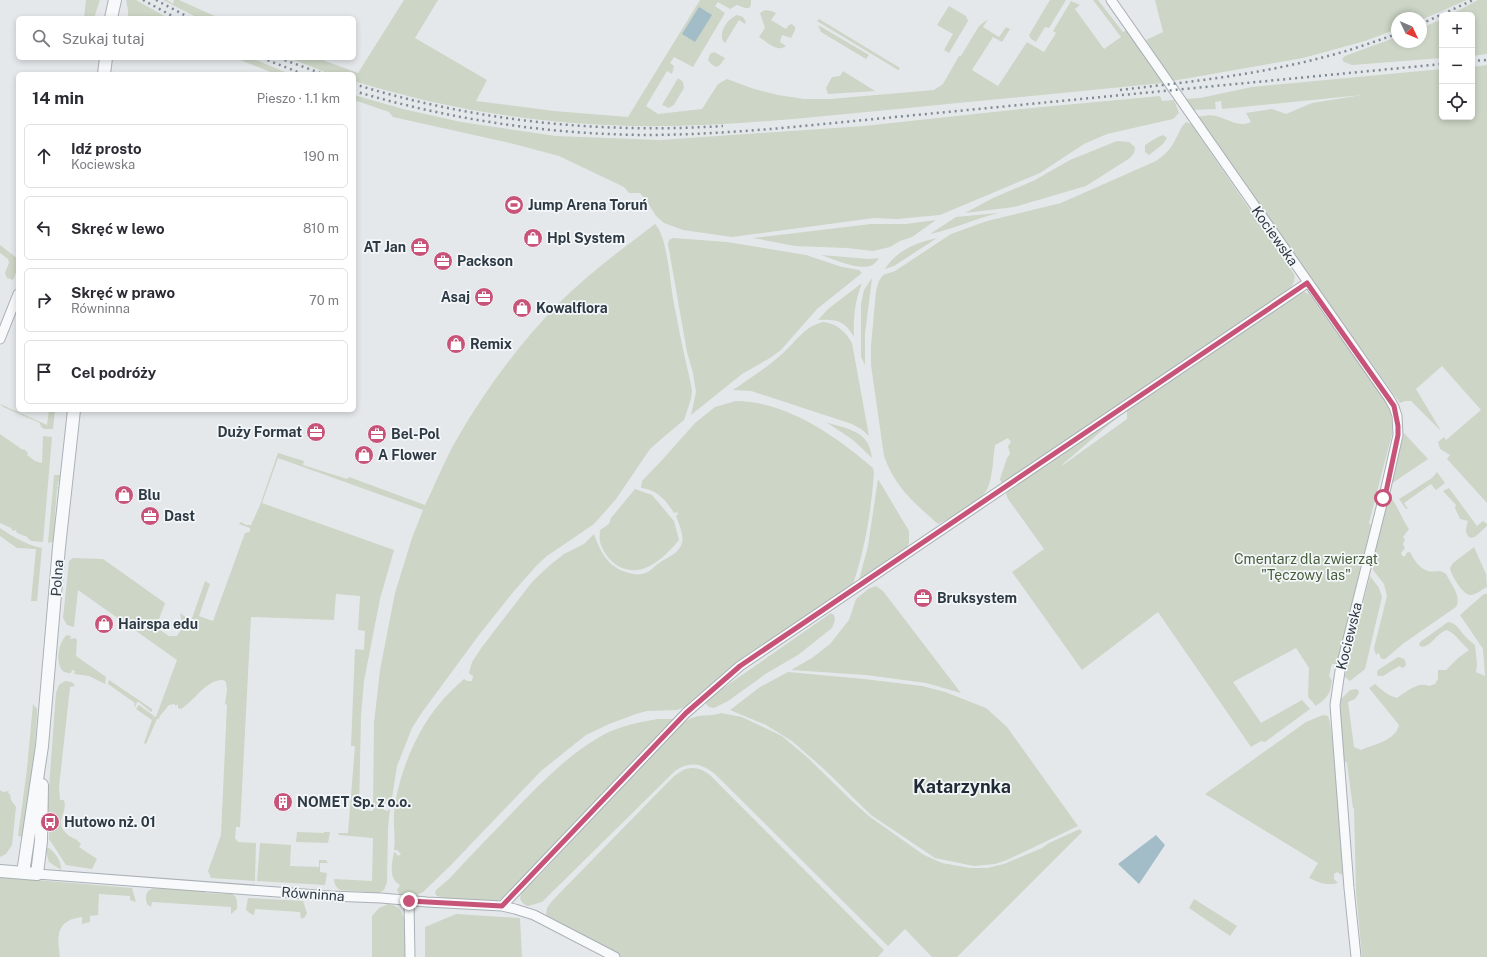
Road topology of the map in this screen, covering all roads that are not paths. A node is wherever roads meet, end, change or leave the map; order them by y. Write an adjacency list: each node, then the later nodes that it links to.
1 (115, 0): 3 (street)
2 (1110, 0): 6 (street, Kociewska)
3 (111, 16)
4 (106, 60): 5 (street)
5 (104, 72)
6 (1307, 283): 15 (street); 18 (street, Kociewska)
7 (16, 299): 8 (street)
8 (0, 339)
9 (74, 412): 10 (street, Polna)
10 (42, 746): 12 (street, Polna); 13 (street, Polna)
11 (0, 871): 12 (street, Równinna)
12 (23, 872): 13 (street, Równinna)
13 (37, 874): 14 (street, Równinna)
14 (409, 901): 15 (street, Równinna); 16 (street)
15 (502, 906): 17 (street, Równinna)
16 (410, 957)
17 (615, 957)
18 (1356, 957)

